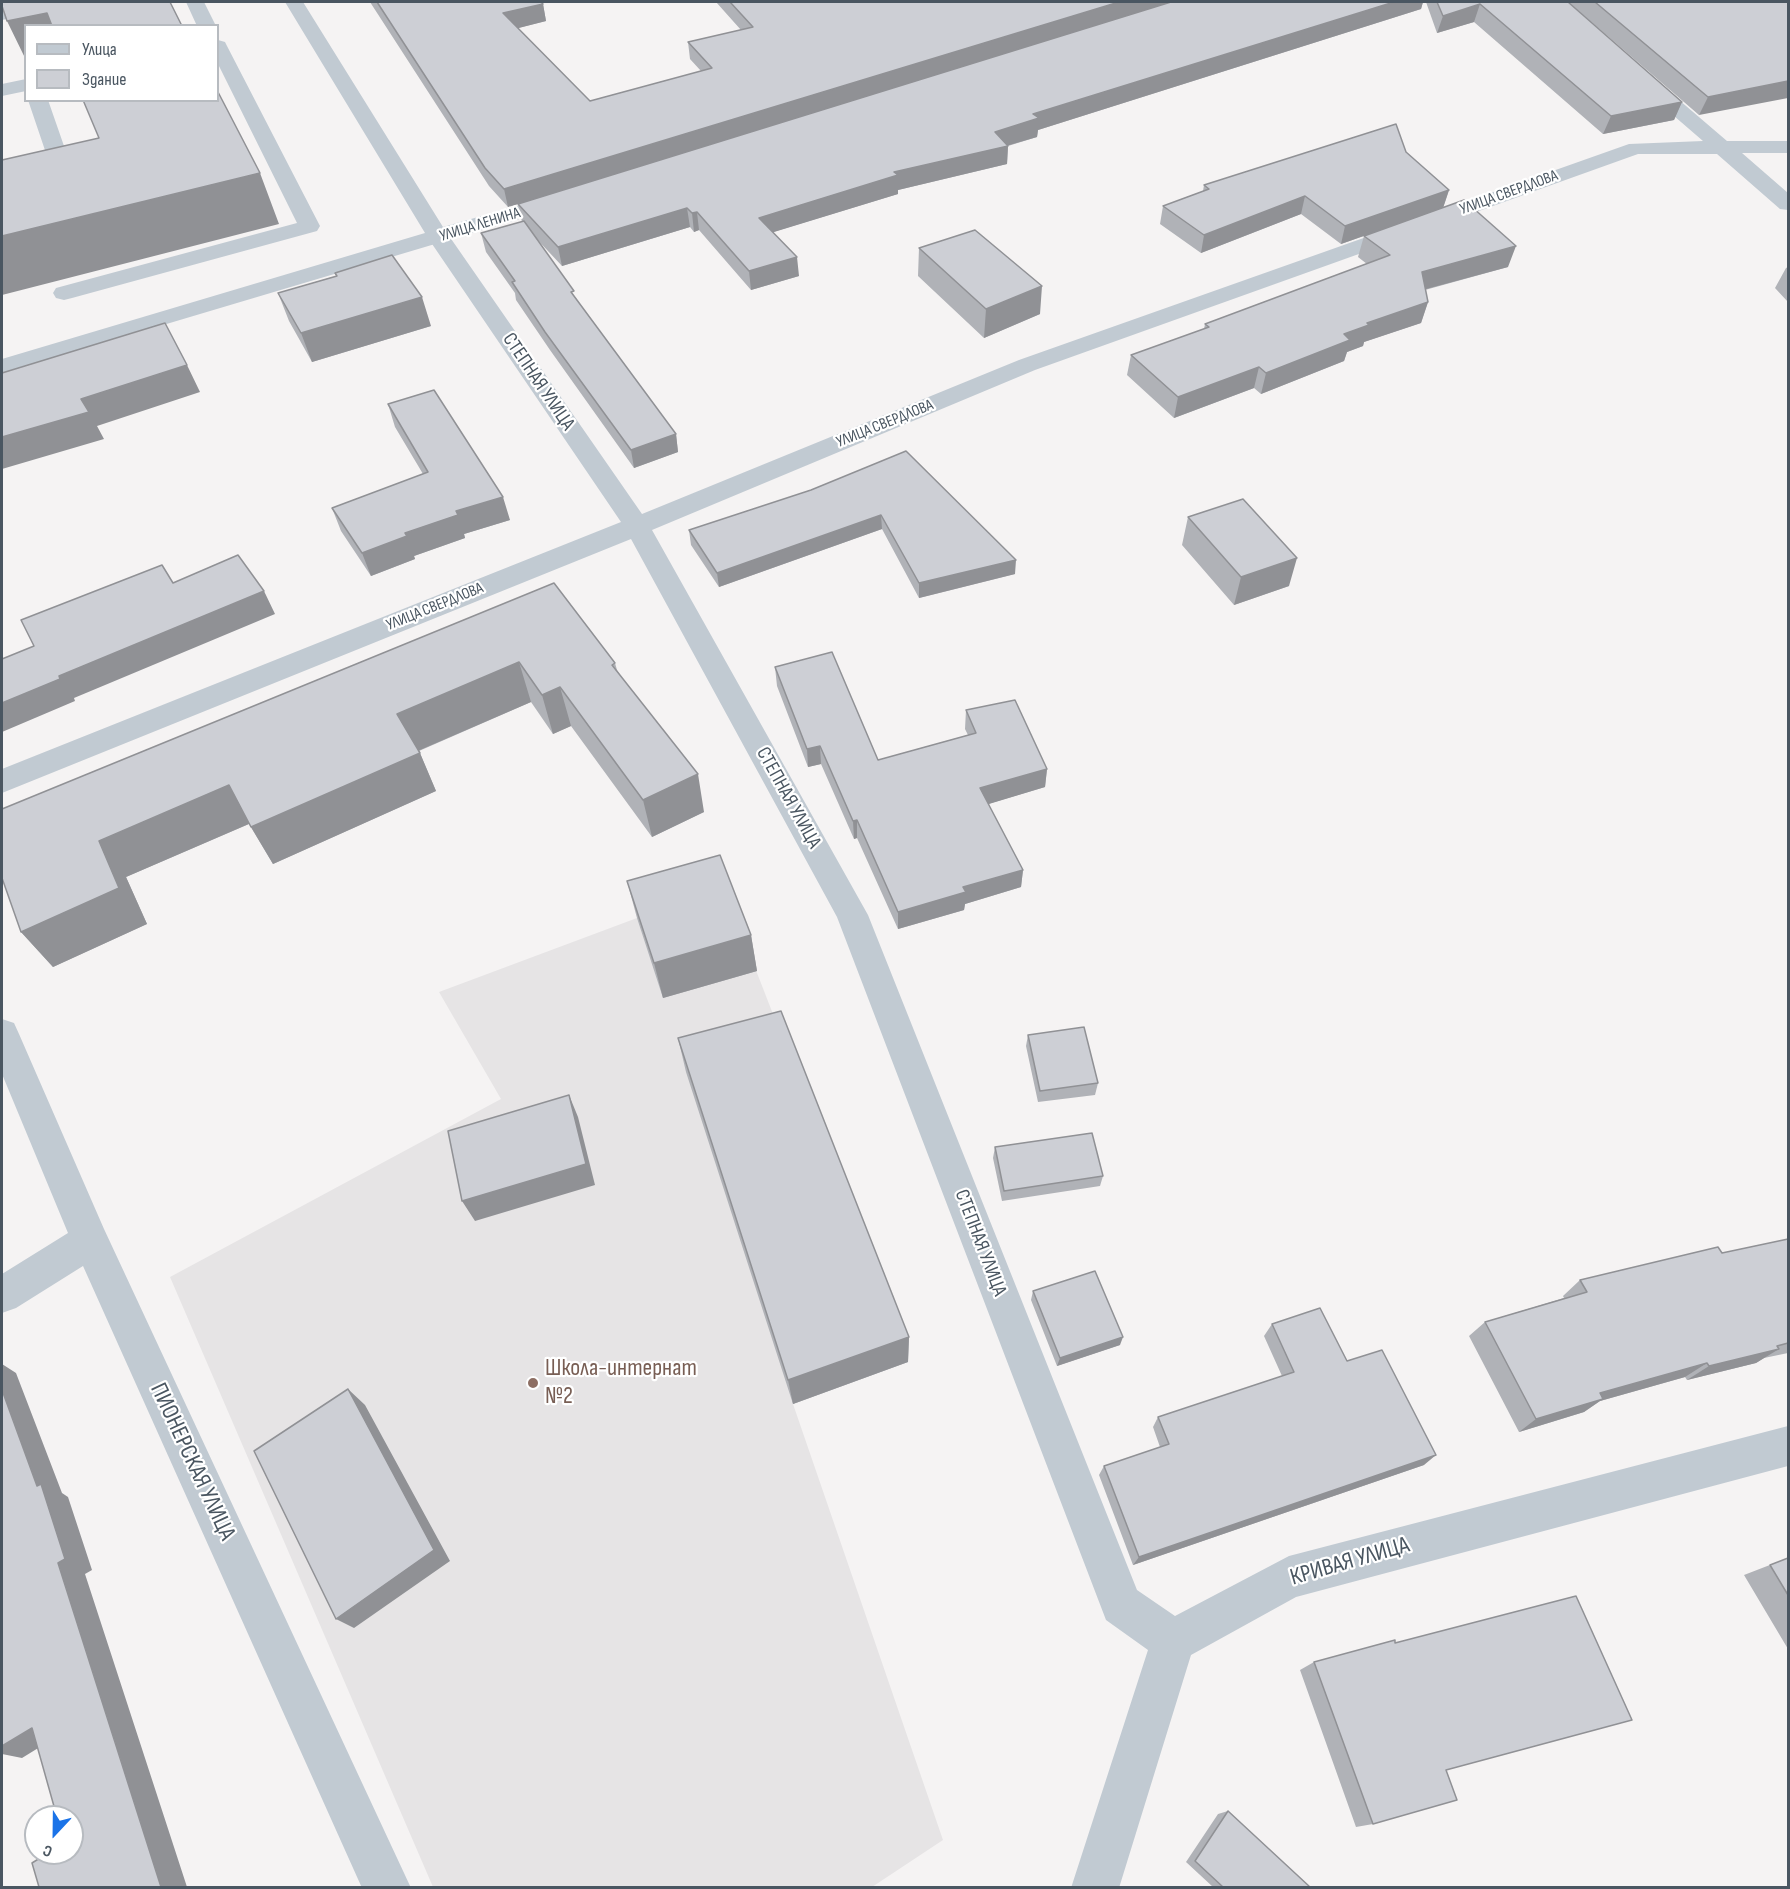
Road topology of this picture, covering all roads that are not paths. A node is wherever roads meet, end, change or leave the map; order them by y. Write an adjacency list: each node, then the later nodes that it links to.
1 (62, 2): 4 (street)
2 (195, 2): 5 (street)
3 (294, 2): 16 (street, СТЕПНАЯ УЛИЦА)
4 (2, 15)
5 (206, 24)
6 (219, 48): 17 (street)
7 (1633, 71): 12 (street)
8 (24, 85): 9 (street)
9 (2, 90)
10 (39, 102): 13 (street)
11 (1788, 147): 12 (street, УЛИЦА СВЕРДЛОВА)
12 (1721, 148): 15 (street); 19 (street, УЛИЦА СВЕРДЛОВА)
13 (2, 183)
14 (586, 192): 16 (street, УЛИЦА ЛЕНИНА)
15 (1788, 204)
16 (439, 238): 18 (street, УЛИЦА ЛЕНИНА); 19 (street, СТЕПНАЯ УЛИЦА)
17 (64, 292)
18 (2, 366)
19 (637, 526): 20 (street, УЛИЦА СВЕРДЛОВА); 25 (street, СТЕПНАЯ УЛИЦА)
20 (2, 781)
21 (2, 1034): 22 (street, ПИОНЕРСКАЯ УЛИЦА)
22 (90, 1240): 23 (street); 26 (street, ПИОНЕРСКАЯ УЛИЦА)
23 (2, 1294)
24 (1788, 1446): 25 (street, КРИВАЯ УЛИЦА)
25 (1173, 1641): 27 (street)
26 (387, 1887)
27 (1095, 1887)

